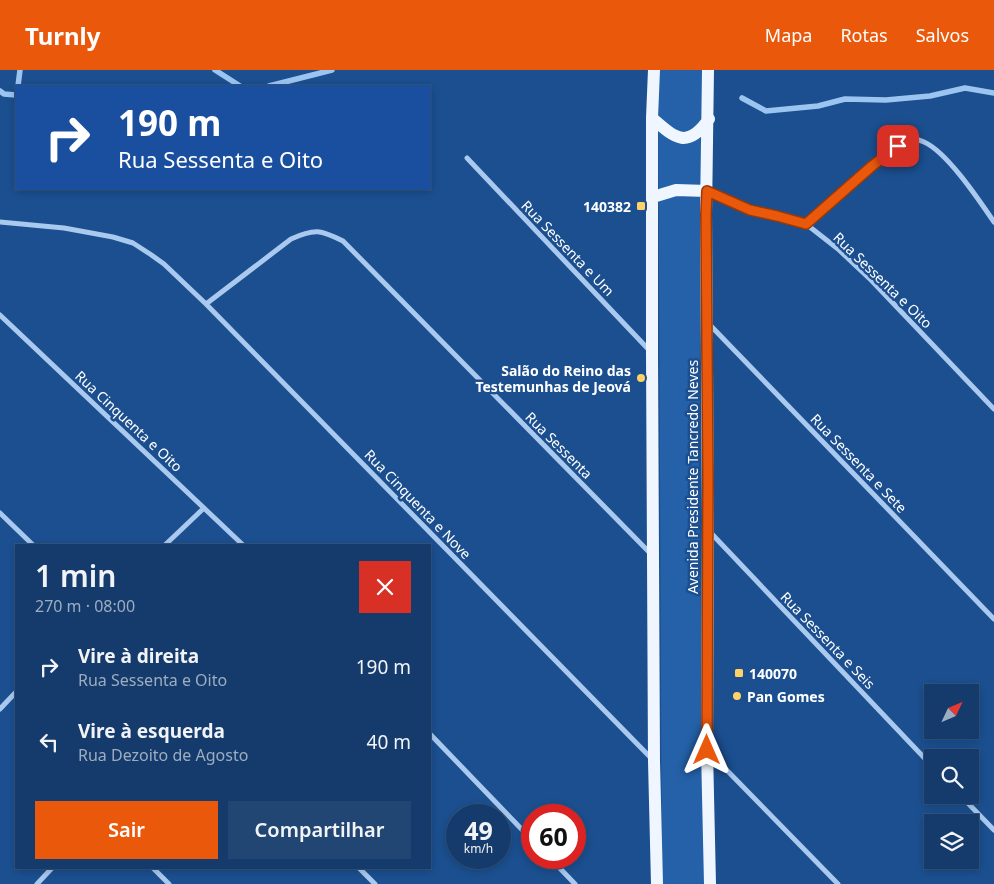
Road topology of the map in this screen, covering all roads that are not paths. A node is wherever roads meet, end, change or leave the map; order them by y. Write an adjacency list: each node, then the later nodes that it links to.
1 (654, 70): 3 (main road)
2 (708, 70): 4 (main road, Avenida Presidente Tancredo Neves)
3 (652, 118): 4 (main road); 7 (main road)
4 (709, 119): 6 (main road, Avenida Presidente Tancredo Neves)
5 (467, 158): 14 (street, Rua Sessenta e Um)
6 (707, 191): 7 (main road); 10 (street, Rua Sessenta e Oito); 13 (main road, Avenida Presidente Tancredo Neves)
7 (653, 197): 14 (main road)
8 (0, 222): 11 (street, Rua Cinquenta e Nove)
9 (994, 222): 10 (street)
10 (806, 224): 15 (street, Rua Sessenta e Oito)
11 (206, 304): 22 (street, Rua Sessenta); 29 (street, Rua Cinquenta e Nove)
12 (0, 315): 16 (street, Rua Cinquenta e Oito)
13 (707, 322): 18 (main road, Avenida Presidente Tancredo Neves); 23 (street, Rua Sessenta e Sete)
14 (652, 353): 22 (main road)
15 (994, 409)
16 (204, 508): 20 (street); 21 (street, Rua Cinquenta e Oito)
17 (0, 512): 19 (street)
18 (708, 530): 27 (main road, Avenida Presidente Tancredo Neves); 28 (street, Rua Sessenta e Seis)
19 (33, 544)
20 (166, 544)
21 (242, 544)
22 (654, 557): 29 (main road)
23 (994, 619)
24 (15, 693): 25 (street)
25 (0, 709)
26 (431, 735): 31 (street)
27 (707, 750): 42 (main road, Avenida Presidente Tancredo Neves); 43 (street)
28 (924, 758)
29 (654, 761): 41 (main road)
30 (969, 804): 32 (street)
31 (521, 829)
32 (994, 830)
33 (51, 869): 37 (street)
34 (154, 869): 38 (street)
35 (360, 869): 39 (street)
36 (561, 869): 40 (street)
37 (37, 884)
38 (169, 884)
39 (375, 884)
40 (576, 884)
41 (657, 884)
42 (710, 884)
43 (838, 884)

